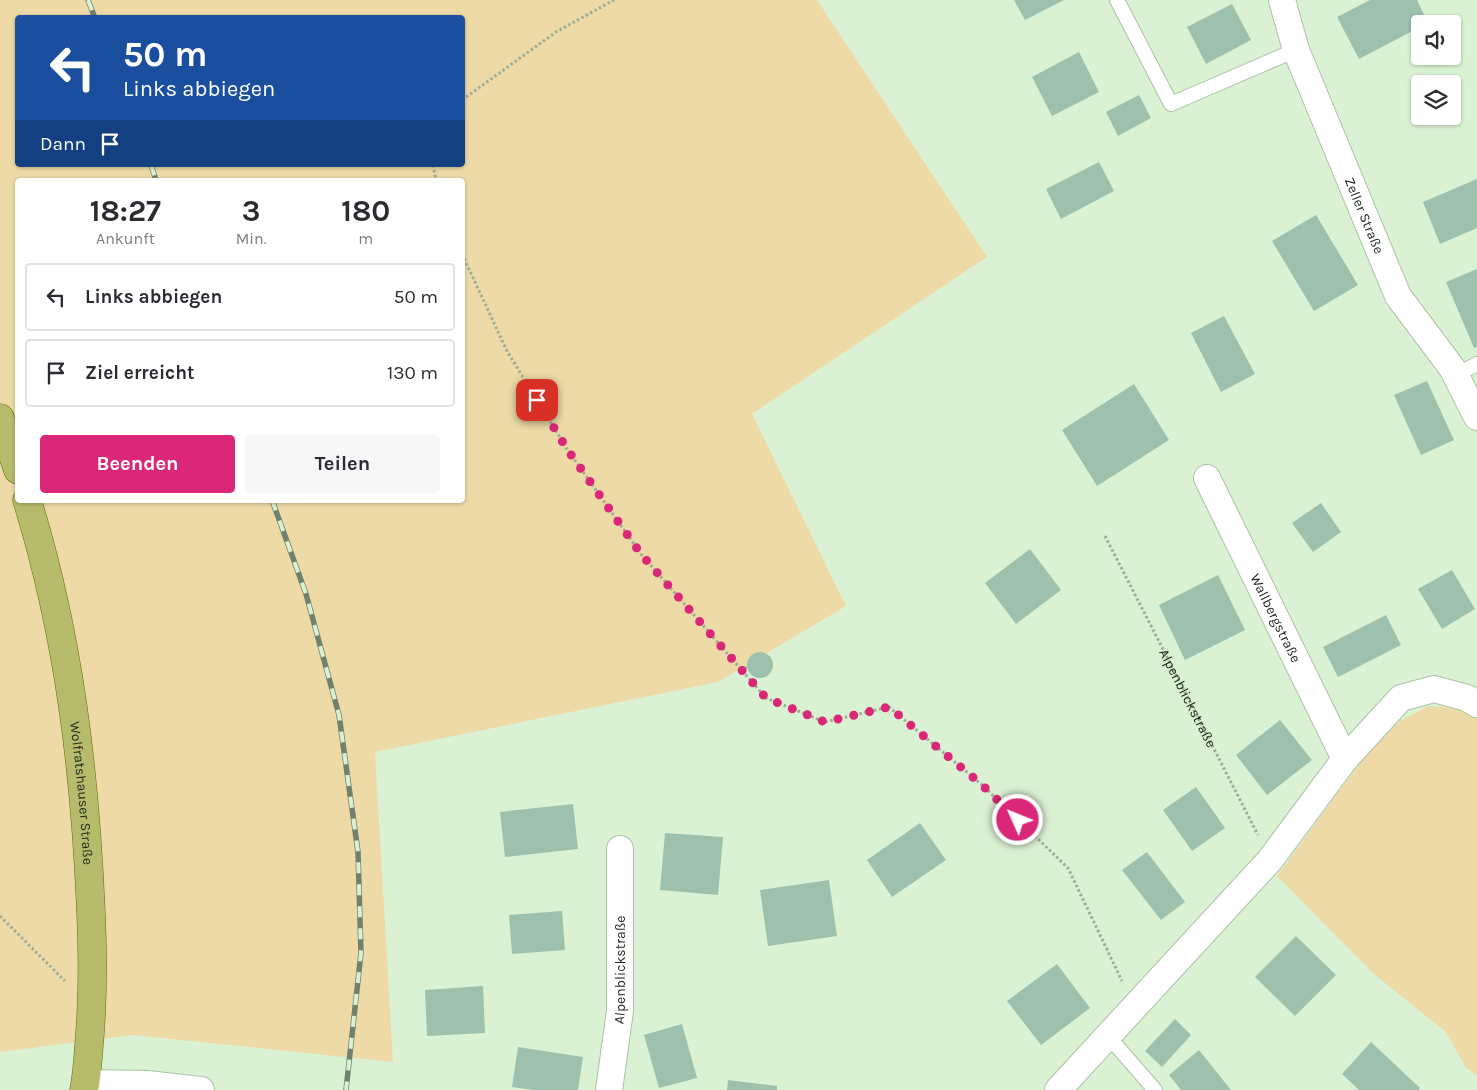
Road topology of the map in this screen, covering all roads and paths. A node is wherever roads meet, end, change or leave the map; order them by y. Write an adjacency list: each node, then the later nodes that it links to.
1 (614, 0): 5 (path)
2 (1117, 0): 4 (lane)
3 (1282, 0): 4 (street, Zeller Straße)
4 (1296, 50): 7 (street, Zeller Straße)
5 (465, 98)
6 (465, 260): 15 (path)
7 (1466, 370): 8 (street, Zeller Straße)
8 (1477, 417)
9 (0, 418): 10 (main road)
10 (15, 461)
11 (1207, 478): 17 (street, Wallbergstraße)
12 (28, 503): 22 (main road, Wolfratshauser Straße)
13 (1105, 536): 19 (path, Alpenblickstraße)
14 (747, 667): 15 (path)
15 (742, 671): 21 (path)
16 (1477, 704): 17 (street)
17 (1345, 759): 19 (street)
18 (620, 849): 26 (street, Alpenblickstraße)
19 (1270, 860): 21 (street)
20 (0, 916): 22 (path)
21 (1135, 1007): 23 (street)
22 (92, 1008): 24 (main road, Wolfratshauser Straße)
23 (1108, 1036): 27 (street); 28 (lane)
24 (85, 1087): 25 (street)
25 (201, 1090)
26 (609, 1090)
27 (1058, 1090)
28 (1155, 1090)

